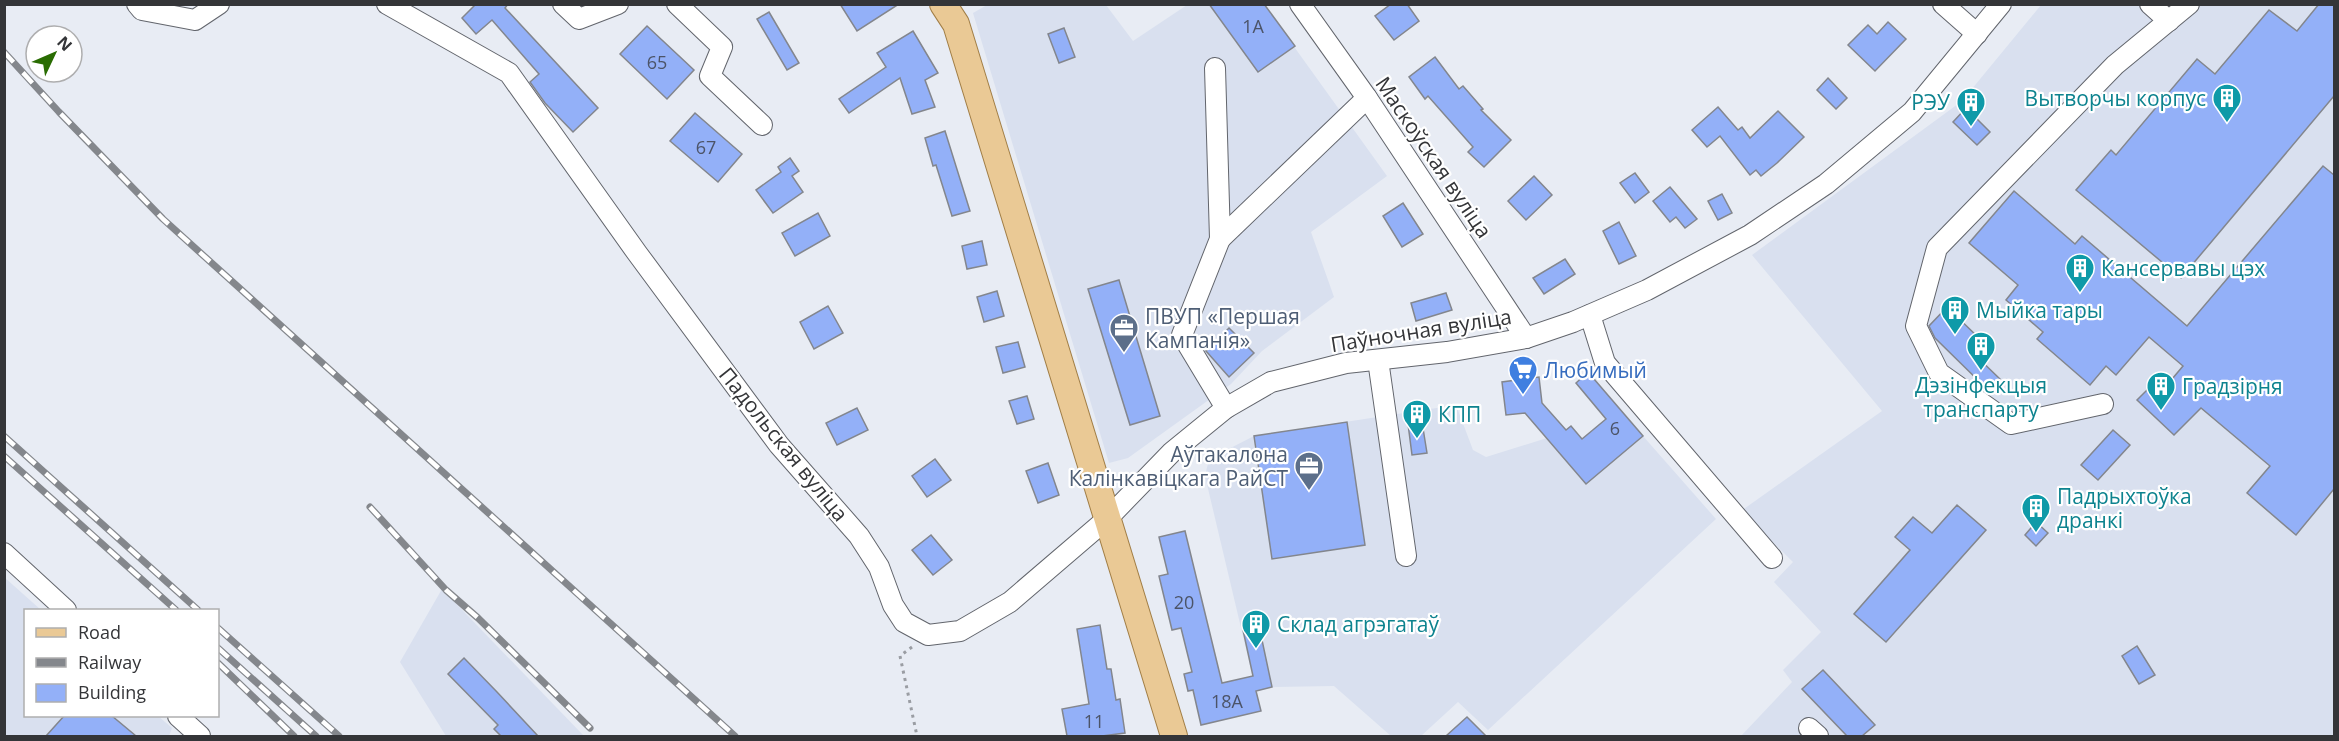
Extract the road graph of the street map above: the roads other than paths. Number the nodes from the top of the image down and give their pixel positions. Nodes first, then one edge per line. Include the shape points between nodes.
1 (136, 4) edge
2 (219, 4) edge
3 (387, 4) edge
4 (563, 4) edge
5 (618, 4) edge
6 (676, 4) edge
7 (943, 4) edge
8 (1300, 4) edge
9 (1943, 4) edge
10 (2001, 4) edge
11 (2150, 4) edge
12 (2189, 4) edge
13 (2169, 21) junction
14 (1977, 34) junction
15 (1215, 68) dead end
16 (1367, 98) junction
17 (762, 125) dead end
18 (1220, 238) junction
19 (1590, 315) junction
20 (1526, 338) junction
21 (1378, 360) junction
22 (2103, 404) dead end
23 (1226, 408) junction
24 (1108, 518) junction
25 (4, 553) edge
26 (1406, 556) dead end
27 (1772, 558) dead end
28 (65, 609) edge
29 (179, 717) edge
30 (200, 736) edge
31 (1174, 736) edge

1 - 2 street via 142,10 195,20
3 - 24 street, Падольская вуліца via 509,73 779,445 859,536 879,567 904,622 928,635 960,631 1010,602
4 - 5 street via 579,19
6 - 17 street via 722,47 710,76
7 - 24 main road via 956,24
8 - 16 street, Маскоўская вуліца
9 - 14 street
10 - 14 street, Паўночная вуліца
11 - 13 street
12 - 13 street
13 - 22 street via 2115,65 1937,248 1916,326 1939,373 2011,424
14 - 19 street, Паўночная вуліца via 1912,112 1826,184 1713,257
15 - 18 street
16 - 18 street
16 - 20 street, Маскоўская вуліца
18 - 23 street via 1182,335
19 - 20 street, Паўночная вуліца
19 - 27 street via 1605,363
20 - 21 street, Паўночная вуліца
21 - 23 street, Паўночная вуліца via 1346,363 1271,382
21 - 26 street
23 - 24 street, Паўночная вуліца via 1172,452
24 - 31 main road
25 - 28 street
29 - 30 street

